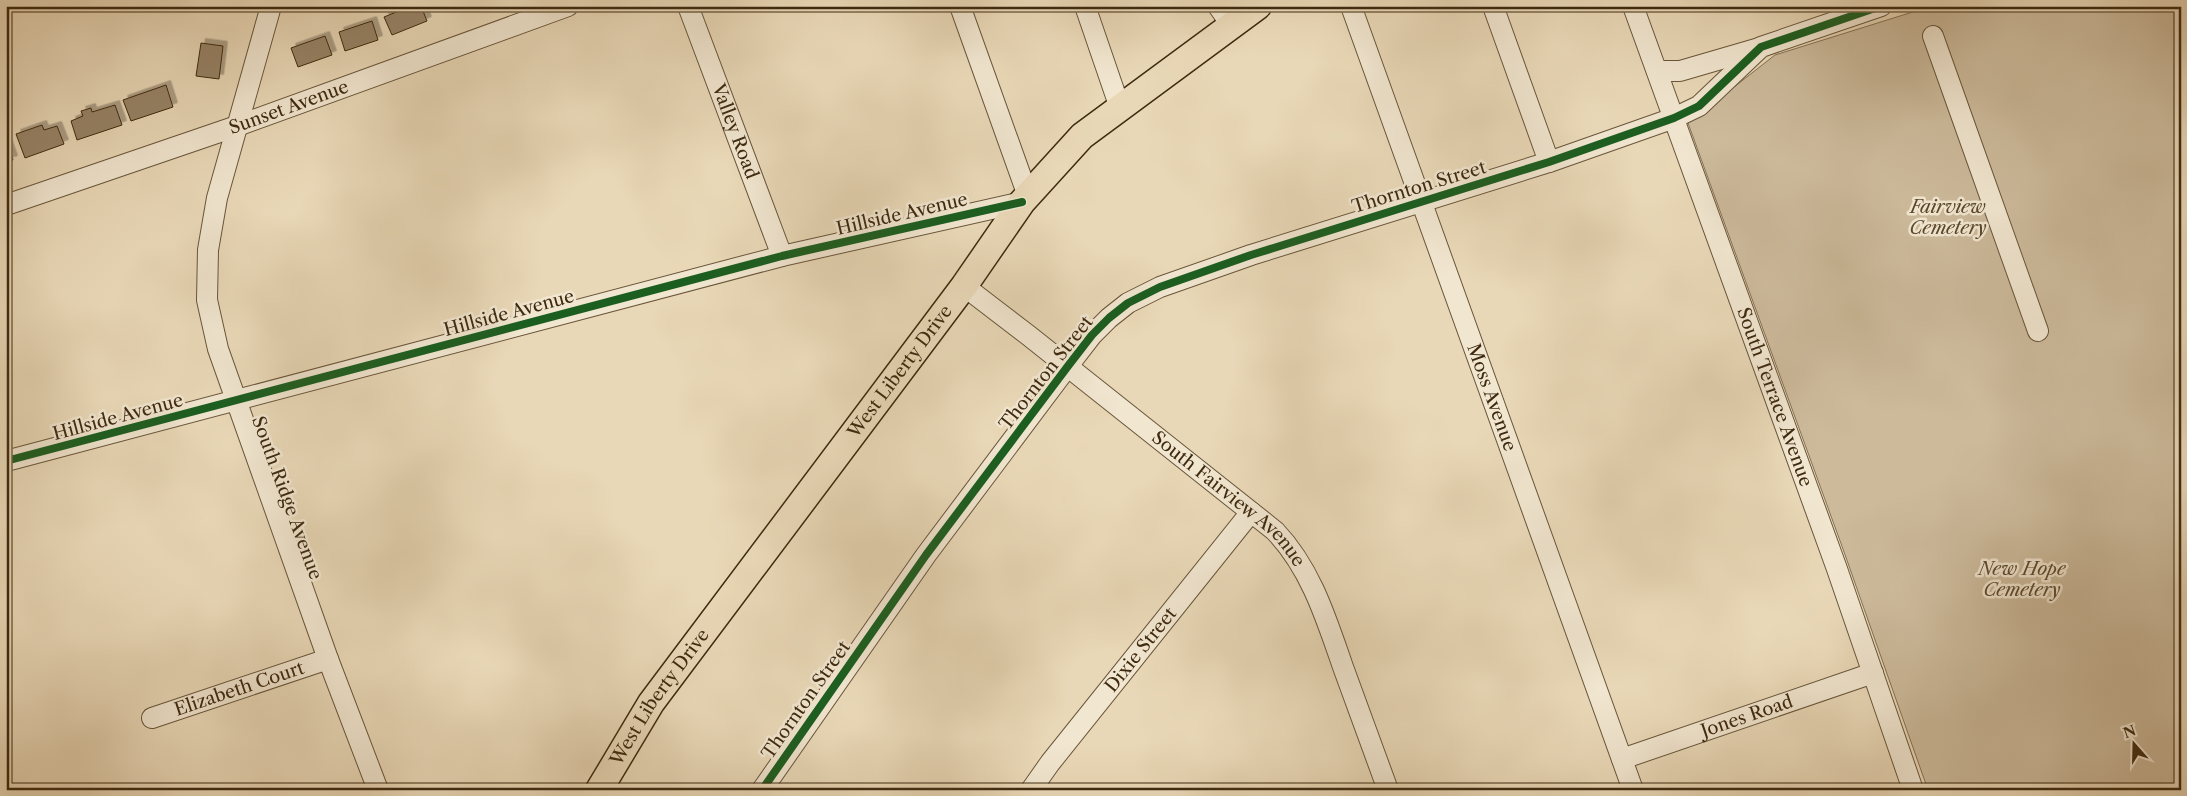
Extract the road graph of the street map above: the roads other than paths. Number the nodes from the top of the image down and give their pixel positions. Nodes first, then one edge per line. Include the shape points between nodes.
1 (271, 6) edge
2 (568, 6) edge
3 (688, 6) edge
4 (960, 6) edge
5 (1085, 6) edge
6 (1258, 6) edge
7 (1351, 6) edge
8 (1493, 6) edge
9 (1634, 6) edge
10 (1881, 6) edge
11 (1225, 16) edge
12 (1933, 36) dead end
13 (1761, 47) junction
14 (1657, 71) junction
15 (1120, 108) junction
16 (1674, 118) junction
17 (237, 126) junction
18 (1549, 162) junction
19 (1025, 199) junction
20 (1422, 203) junction
21 (6, 205) edge
22 (782, 256) junction
23 (964, 286) junction
24 (2038, 331) dead end
25 (1068, 366) junction
26 (236, 401) junction
27 (6, 461) edge
28 (1251, 512) junction
29 (328, 659) junction
30 (1873, 673) junction
31 (152, 718) dead end
32 (1622, 759) junction
33 (378, 790) edge
34 (599, 790) edge
35 (762, 790) edge
36 (1032, 790) edge
37 (1388, 790) edge
38 (1633, 790) edge
39 (1913, 790) edge

1 - 17 street, South Ridge Avenue
2 - 17 street, Sunset Avenue
3 - 22 street, Valley Road
4 - 19 street
5 - 15 street
6 - 11 main road, West Liberty Drive
7 - 20 street, Moss Avenue
8 - 18 street
9 - 14 street, South Terrace Avenue
10 - 13 street
11 - 15 main road, West Liberty Drive
12 - 24 street
13 - 14 street via 1680,71
13 - 16 street, Thornton Street via 1699,106
14 - 16 street, South Terrace Avenue
15 - 19 main road, West Liberty Drive via 1082,136
16 - 18 street, Thornton Street
16 - 30 street, South Terrace Avenue
17 - 21 street, Sunset Avenue
17 - 26 street, South Ridge Avenue via 217,198 206,275 211,325
18 - 20 street, Thornton Street
19 - 22 street, Hillside Avenue
19 - 23 main road, West Liberty Drive
20 - 25 street, Thornton Street via 1251,255 1160,287 1128,303 1109,318
20 - 32 street, Moss Avenue
22 - 26 street, Hillside Avenue
23 - 25 street, South Fairview Avenue
23 - 34 main road, West Liberty Drive via 651,703
25 - 28 street, South Fairview Avenue
25 - 35 street, Thornton Street via 926,555
26 - 27 street, Hillside Avenue
26 - 29 street, South Ridge Avenue
28 - 36 street, Dixie Street via 1050,762
28 - 37 street, South Fairview Avenue via 1275,531 1304,568 1323,611
29 - 31 street, Elizabeth Court
29 - 33 street, South Ridge Avenue
30 - 32 street, Jones Road
30 - 39 street, South Terrace Avenue
32 - 38 street, Moss Avenue

